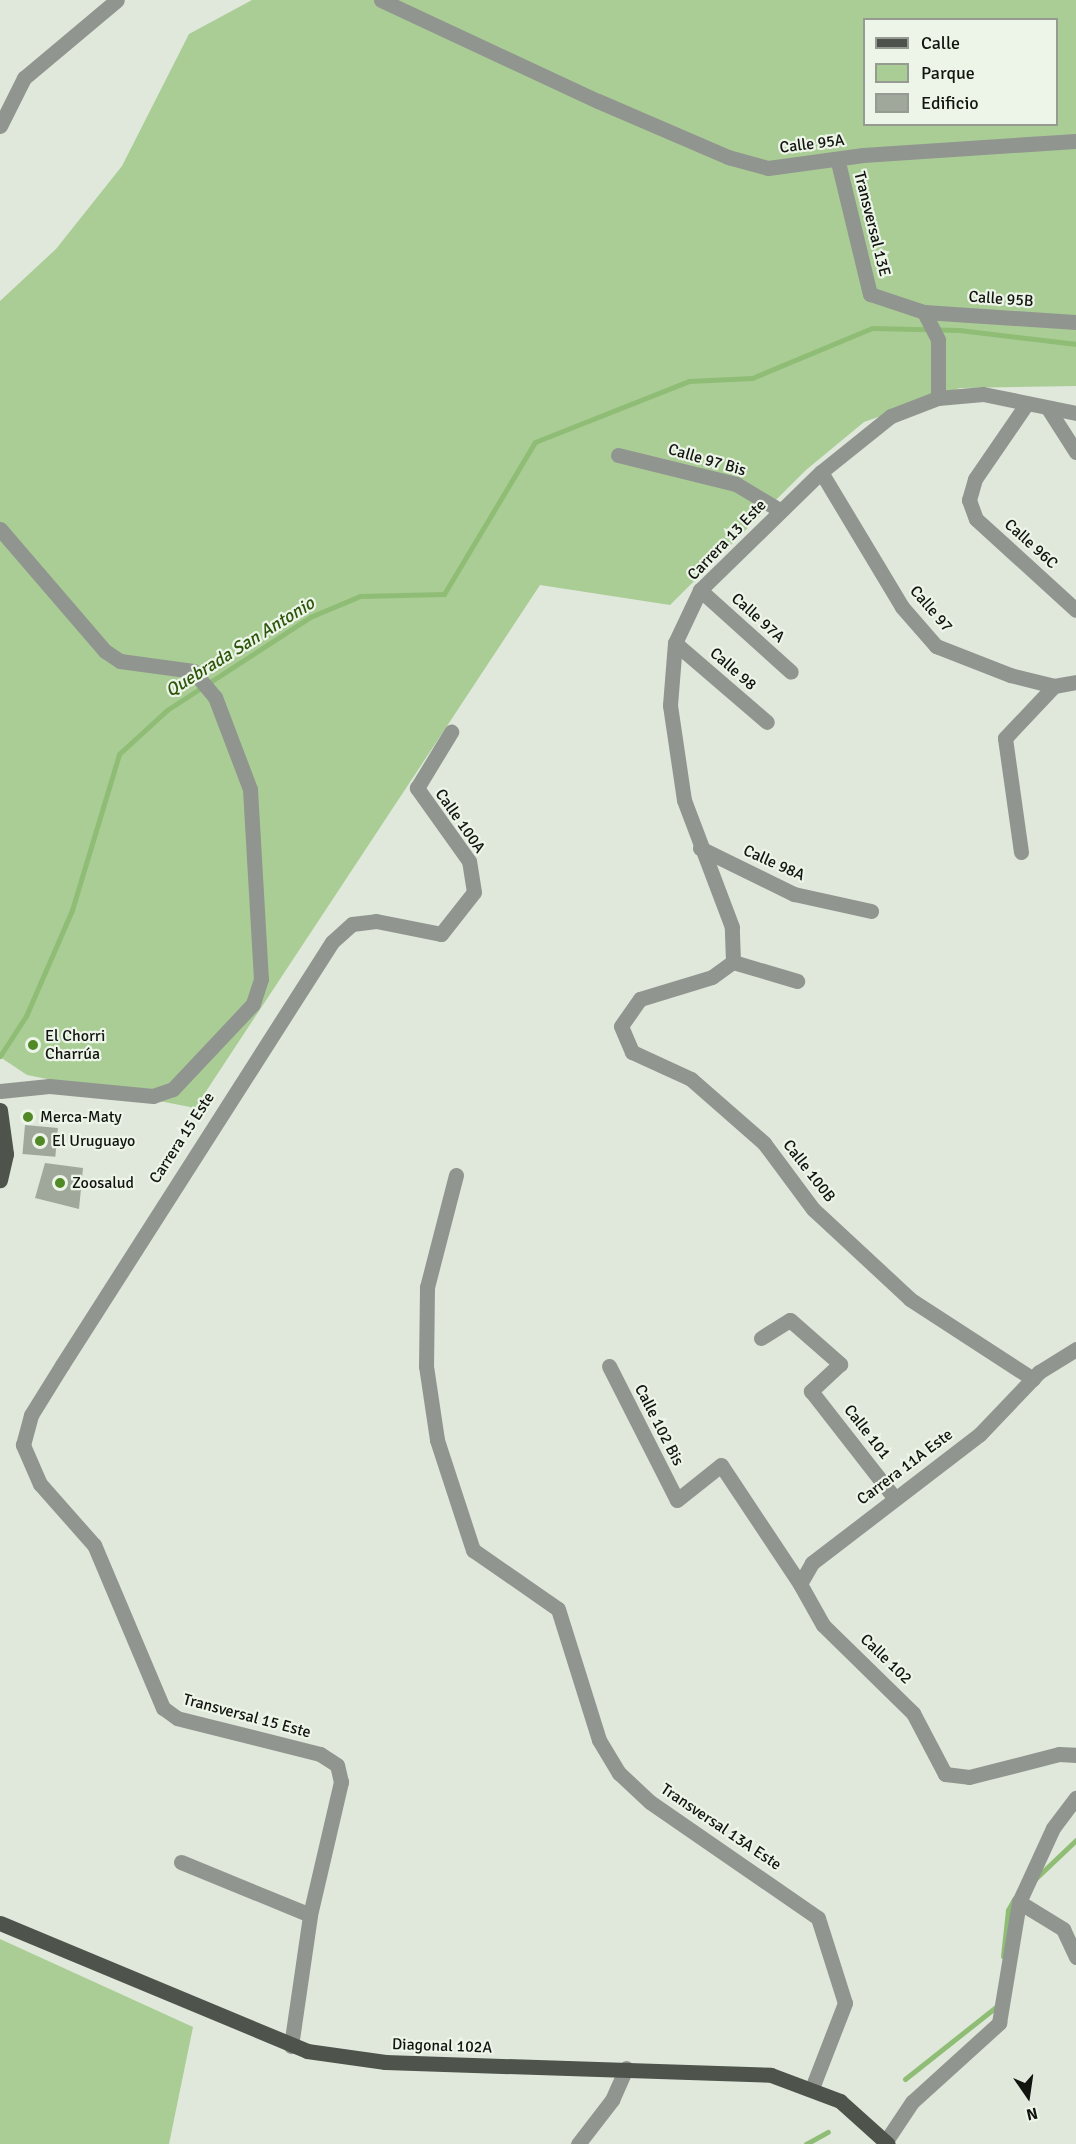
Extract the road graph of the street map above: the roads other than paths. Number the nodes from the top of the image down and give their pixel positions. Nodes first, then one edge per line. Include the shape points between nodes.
1 (117, 0) edge
2 (381, 0) edge
3 (0, 126) edge
4 (1076, 141) edge
5 (838, 162) junction
6 (924, 312) junction
7 (1076, 322) edge
8 (938, 398) junction
9 (1025, 406) junction
10 (1049, 411) junction
11 (1076, 413) edge
12 (1076, 452) edge
13 (618, 455) dead end
14 (821, 472) junction
15 (781, 511) junction
16 (0, 529) edge
17 (700, 590) junction
18 (1076, 610) edge
19 (675, 643) junction
20 (791, 672) dead end
21 (1076, 682) edge
22 (1054, 686) junction
23 (767, 722) dead end
24 (450, 732) dead end
25 (700, 848) junction
26 (1020, 852) dead end
27 (871, 911) dead end
28 (352, 924) joint
29 (733, 962) junction
30 (797, 981) dead end
31 (0, 1091) edge
32 (0, 1110) edge
33 (456, 1175) dead end
34 (0, 1180) edge
35 (761, 1338) dead end
36 (1076, 1349) edge
37 (609, 1366) dead end
38 (1033, 1379) junction
39 (23, 1444) joint
40 (721, 1465) joint
41 (893, 1496) junction
42 (800, 1584) junction
43 (1076, 1755) edge
44 (1076, 1798) edge
45 (181, 1862) dead end
46 (1019, 1902) junction
47 (310, 1914) junction
48 (0, 1923) edge
49 (1076, 1957) edge
50 (291, 2046) junction
51 (626, 2068) junction
52 (812, 2088) junction
53 (887, 2142) edge
54 (578, 2144) edge

1 - 3 street via 24,78
2 - 5 street, Calle 95A via 728,157 768,168
4 - 5 street, Calle 95A via 862,155
5 - 6 street, Transversal 13E via 870,294
6 - 7 street, Calle 95B
6 - 8 street via 938,340
8 - 9 street, Carrera 13 Este via 983,394
8 - 14 street, Carrera 13 Este via 891,416
9 - 10 street, Carrera 13 Este
9 - 18 street, Calle 96C via 975,479 969,500 976,519
10 - 11 street, Carrera 13 Este
10 - 12 street
13 - 15 street, Calle 97 Bis via 736,484
14 - 15 street, Carrera 13 Este
14 - 22 street, Calle 97 via 902,607 936,645
15 - 17 street, Carrera 13 Este
16 - 31 street via 105,651 120,661 193,671 215,697 250,789 261,979 253,1004 173,1089 153,1096 49,1086
17 - 19 street, Carrera 13 Este
17 - 20 street, Calle 97A
19 - 23 street, Calle 98
19 - 25 street, Carrera 13 Este via 670,705 684,800
21 - 22 street, Calle 97
22 - 26 street via 1005,738
24 - 28 street, Calle 100A via 417,788 474,876 474,892 441,934 376,921
25 - 27 street, Calle 98A via 794,894
25 - 29 street, Carrera 13 Este via 732,927
28 - 39 street, Carrera 15 Este via 332,942 173,1184 31,1415
29 - 30 street
29 - 38 street, Calle 100B via 712,977 640,999 621,1026 632,1052 691,1079 764,1143 813,1209 910,1299
32 - 34 main road via 6,1144
33 - 52 street, Transversal 13A Este via 427,1287 426,1366 437,1440 473,1550 558,1609 599,1740 619,1773 650,1802 818,1917 845,2003
35 - 41 street, Calle 101 via 790,1320 840,1364 812,1391
36 - 38 street, Carrera 11A Este
37 - 40 street, Calle 102 Bis via 677,1500
38 - 41 street, Carrera 11A Este via 988,1427
39 - 47 street, Transversal 15 Este via 40,1484 94,1545 163,1708 177,1718 320,1754 337,1765 341,1782
40 - 42 street, Calle 102
41 - 42 street, Carrera 11A Este via 812,1563
42 - 43 street, Calle 102 via 823,1625 913,1713 945,1774 969,1777 1059,1754
44 - 46 street via 1030,1871
45 - 47 street
46 - 49 street via 1063,1929
46 - 53 street via 999,2023 912,2102
47 - 50 street, Transversal 15 Este
48 - 50 main road, Diagonal 102A
50 - 51 main road, Diagonal 102A via 385,2062
51 - 52 main road, Diagonal 102A via 751,2073
51 - 54 street via 612,2100
52 - 53 main road, Diagonal 102A via 852,2109

